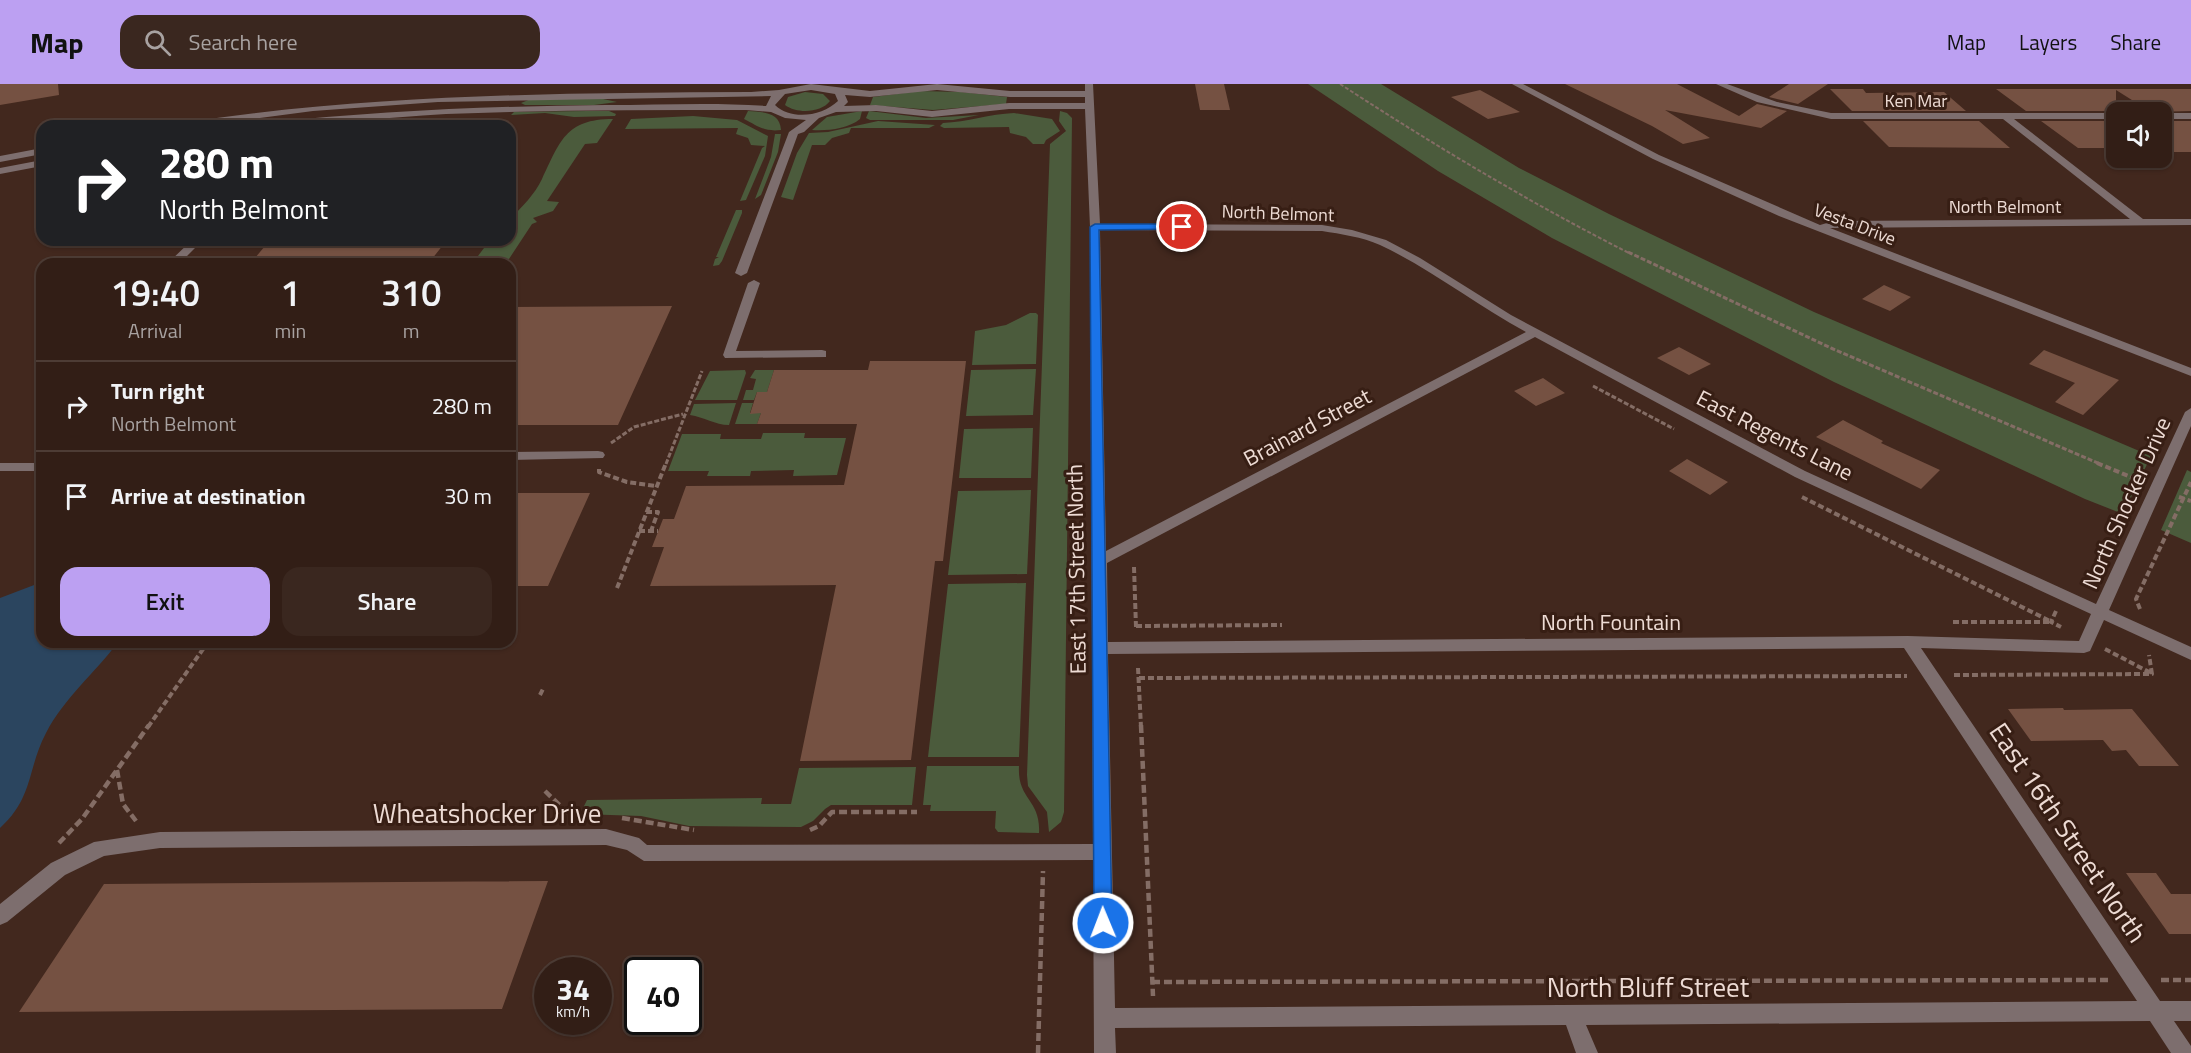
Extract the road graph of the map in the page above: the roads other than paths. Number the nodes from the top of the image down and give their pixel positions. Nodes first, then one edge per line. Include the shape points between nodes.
1 (645, 84) edge
2 (1516, 84) edge
3 (1720, 84) edge
4 (475, 85) edge
5 (503, 85) edge
6 (838, 92) junction
7 (781, 93) junction
8 (1090, 95) edge
9 (637, 96) junction
10 (493, 97) junction
11 (463, 98) junction
12 (486, 109) junction
13 (773, 109) junction
14 (835, 109) junction
15 (456, 110) junction
16 (290, 112) junction
17 (784, 115) junction
18 (817, 115) junction
19 (2106, 116) edge
20 (2172, 116) edge
21 (2191, 116) edge
22 (2006, 117) junction
23 (228, 120) edge
24 (286, 120) edge
25 (325, 120) edge
26 (794, 132) junction
27 (36, 152) edge
28 (0, 159) edge
29 (36, 164) edge
30 (0, 171) edge
31 (2140, 222) junction
32 (2191, 222) edge
33 (1095, 227) junction
34 (1819, 228) junction
35 (1352, 233) joint
36 (192, 246) edge
37 (179, 258) edge
38 (741, 273) dead end
39 (754, 283) dead end
40 (1535, 332) junction
41 (822, 354) dead end
42 (2191, 372) edge
43 (2191, 412) edge
44 (598, 455) road end
45 (516, 456) edge
46 (0, 467) edge
47 (36, 467) edge
48 (1099, 561) junction
49 (2101, 612) junction
50 (1908, 642) junction
51 (1100, 648) junction
52 (2191, 654) edge
53 (1101, 852) junction
54 (0, 916) edge
55 (2156, 1011) junction
56 (2191, 1011) edge
57 (1572, 1015) junction
58 (1105, 1017) junction
59 (1105, 1053) edge
60 (1587, 1053) edge
61 (2183, 1053) edge

1 - 9 street
2 - 34 street, Vesta Drive via 1656,157
3 - 22 street, Ken Mar via 1785,108 1831,116
4 - 11 street
5 - 10 street
6 - 7 street via 812,87
6 - 8 street via 870,94 937,87 1010,94
6 - 14 street via 843,98
7 - 9 street
7 - 13 street via 771,101
8 - 14 street via 932,114 876,108
8 - 33 street, East 17th Street North
9 - 10 street
10 - 11 street
10 - 12 street
11 - 15 street
11 - 16 street
12 - 13 street
12 - 15 street
13 - 17 street
14 - 18 street
15 - 25 street
16 - 23 street
16 - 24 street
17 - 18 street
17 - 26 street
18 - 26 street
19 - 22 street, Ken Mar
20 - 21 street
22 - 31 street
26 - 38 street
27 - 28 street
29 - 30 street
31 - 32 street, North Belmont
31 - 34 street, North Belmont via 1834,224
33 - 35 street, North Belmont via 1322,228
33 - 48 street, East 17th Street North
34 - 42 street, Vesta Drive
35 - 40 street, East Regents Lane via 1382,242 1416,260
36 - 37 street
39 - 41 street via 729,355
40 - 48 street, Brainard Street
40 - 49 street, East Regents Lane via 1800,474
43 - 49 street, North Shocker Drive
44 - 45 street
46 - 47 street
48 - 51 street, East 17th Street North
49 - 50 street, North Fountain via 2084,647
49 - 52 street, East Regents Lane
50 - 51 street, North Fountain
50 - 55 street, East 16th Street North
51 - 53 street, East 17th Street North
53 - 54 street, Wheatshocker Drive via 644,853 632,844 606,837 160,840 101,848 58,869
53 - 58 street, East 17th Street North
55 - 56 street, North Bluff Street
55 - 57 street, North Bluff Street
55 - 61 street, East 16th Street North
57 - 58 street, North Bluff Street
57 - 60 street
58 - 59 street, East 17th Street North

